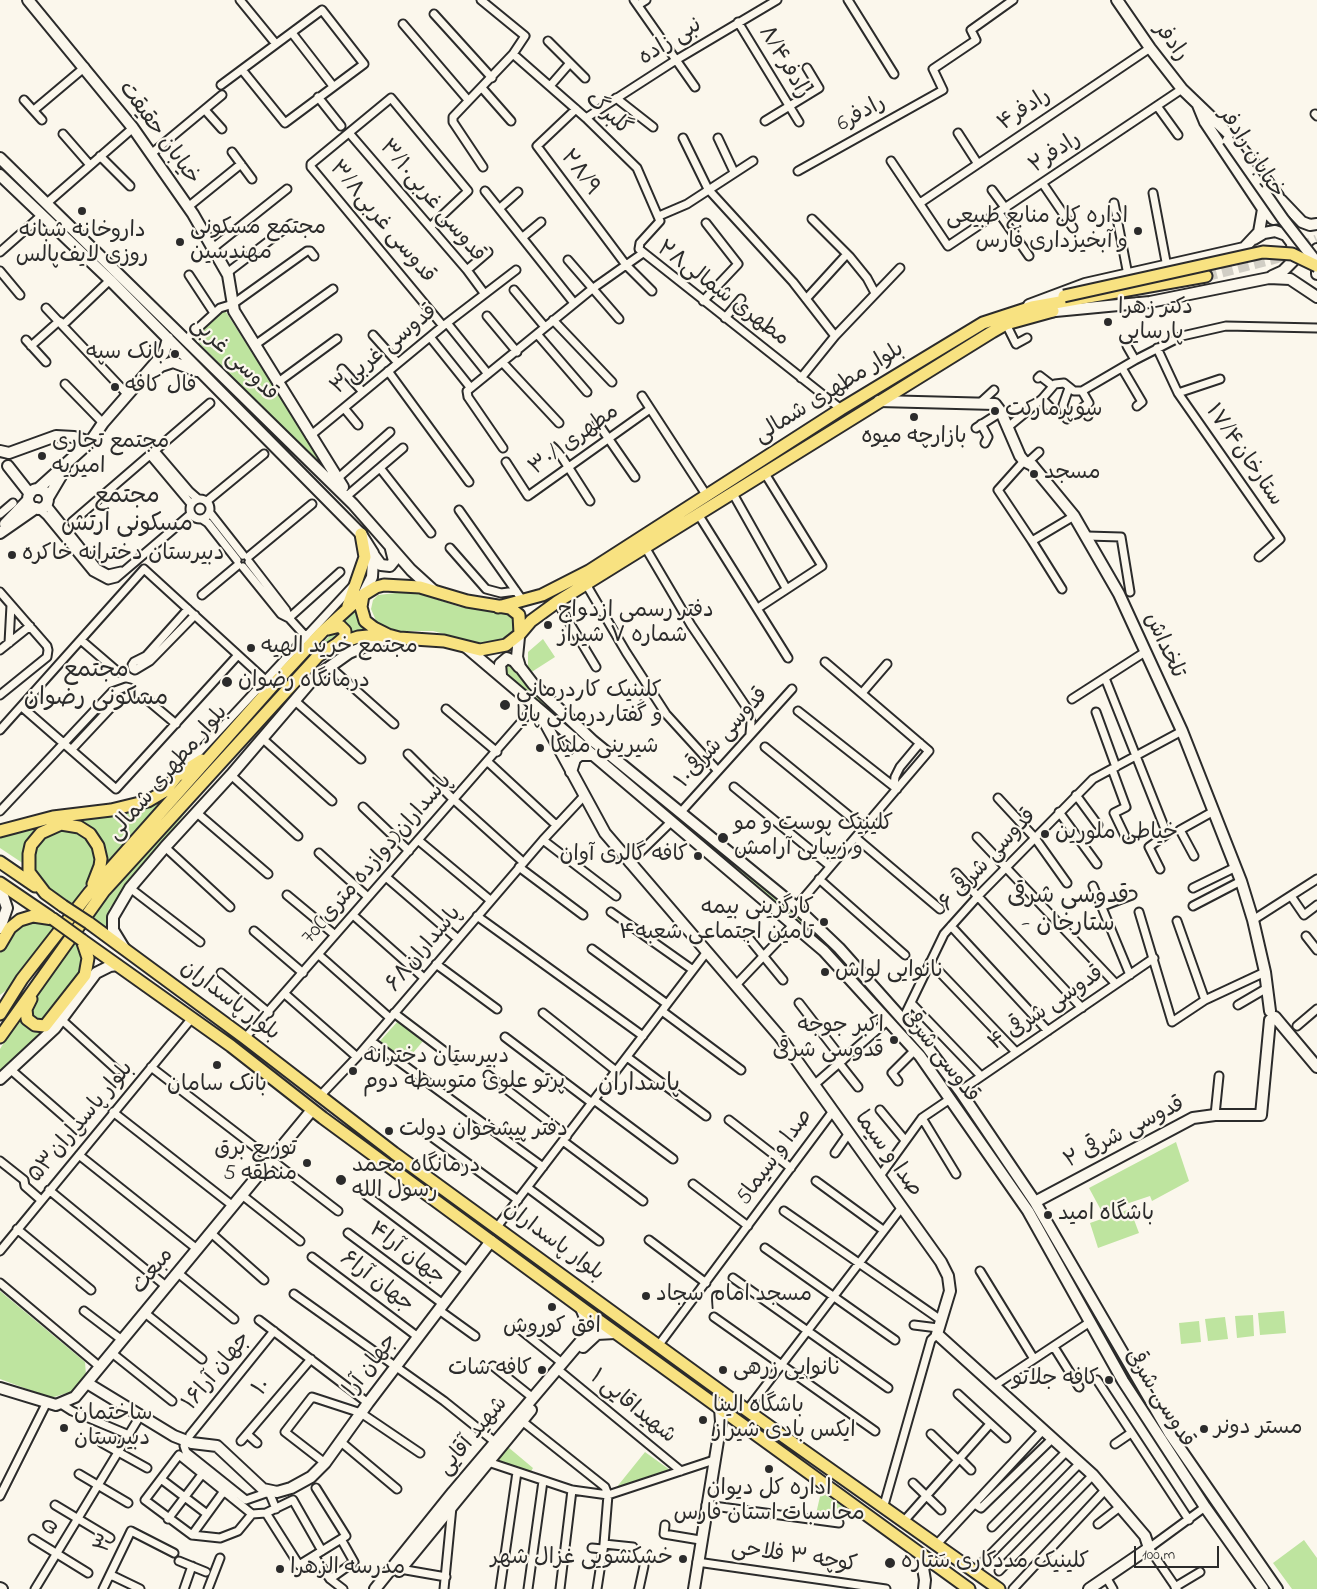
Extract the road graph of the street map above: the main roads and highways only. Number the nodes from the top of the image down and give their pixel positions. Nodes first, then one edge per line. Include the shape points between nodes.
1 (28, 0) edge
2 (1117, 0) edge
3 (1198, 105) junction
4 (1, 162) edge
5 (0, 175) edge
6 (1278, 196) junction
7 (1263, 209) junction
8 (1317, 224) edge
9 (1292, 243) junction
10 (1249, 244) junction
11 (1317, 249) edge
12 (1317, 264) edge
13 (102, 265) junction
14 (1317, 274) edge
15 (1268, 278) junction
16 (1317, 297) edge
17 (1016, 311) junction
18 (1044, 312) junction
19 (168, 338) junction
20 (203, 373) junction
21 (136, 386) junction
22 (903, 386) junction
23 (879, 401) junction
24 (912, 402) junction
25 (90, 442) junction
26 (0, 451) edge
27 (69, 462) junction
28 (8, 466) dead end
29 (32, 494) junction
30 (350, 499) junction
31 (42, 504) junction
32 (0, 532) edge
33 (361, 534) junction
34 (390, 545) junction
35 (373, 553) junction
36 (435, 592) junction
37 (363, 595) junction
38 (542, 595) junction
39 (554, 604) junction
40 (498, 607) junction
41 (347, 610) junction
42 (322, 632) junction
43 (519, 635) junction
44 (395, 638) junction
45 (337, 644) junction
46 (467, 648) junction
47 (520, 668) junction
48 (501, 675) junction
49 (536, 705) junction
50 (212, 754) junction
51 (592, 755) junction
52 (571, 772) junction
53 (676, 817) junction
54 (0, 832) edge
55 (0, 862) edge
56 (0, 885) edge
57 (44, 893) junction
58 (89, 893) junction
59 (53, 919) junction
60 (0, 928) edge
61 (82, 940) junction
62 (833, 942) junction
63 (0, 945) edge
64 (125, 949) junction
65 (824, 950) junction
66 (117, 965) junction
67 (44, 974) junction
68 (22, 978) junction
69 (0, 999) edge
70 (0, 1014) edge
71 (1271, 1016) junction
72 (0, 1037) edge
73 (1317, 1067) edge
74 (0, 1079) edge
75 (312, 1110) junction
76 (1035, 1202) junction
77 (491, 1241) junction
78 (1086, 1286) junction
79 (1074, 1292) junction
80 (581, 1307) junction
81 (615, 1332) junction
82 (590, 1334) junction
83 (563, 1368) junction
84 (87, 1383) junction
85 (0, 1388) edge
86 (720, 1408) junction
87 (735, 1420) junction
88 (721, 1422) junction
89 (837, 1474) junction
90 (828, 1487) junction
91 (921, 1556) junction
92 (939, 1568) junction
93 (924, 1585) edge
94 (375, 1589) edge
95 (384, 1589) edge
96 (694, 1589) edge
97 (969, 1589) edge
98 (999, 1589) edge
99 (1089, 1589) edge
100 (1263, 1589) edge
101 (1277, 1589) edge

1 - 30 main road, خیابان حقیقت via 133,128 188,207 227,273 234,310
2 - 3 main road, رادفر via 1150,48
3 - 6 main road, خیابان رادفر via 1232,138
3 - 7 main road, خیابان رادفر via 1205,122
3 - 12 main road, bridge via 1228,140
4 - 13 main road, قدوسی غربی via 47,203
5 - 13 main road, قدوسی غربی
6 - 7 main road, خیابان رادفر via 1280,218 1273,219
6 - 8 main road via 1295,218 1305,224
6 - 9 main road
7 - 10 main road via 1258,232
9 - 10 main road via 1286,235 1270,231
9 - 15 main road via 1293,261 1283,272
10 - 17 main road via 1228,254 1068,289
11 - 14 main road
12 - 17 main road, bridge via 1292,254 1263,252 1064,296
13 - 19 main road, قدوسی غربی via 110,280
13 - 30 main road, قدوسی غربی via 186,340
15 - 16 main road via 1290,279
15 - 18 main road via 1150,302
17 - 18 main road, بلوار مطهرى شمالى via 1207,279
17 - 38 main road, بلوار مطهرى شمالى via 983,323 841,409 589,571
18 - 22 main road, بلوار مطهرى شمالى via 1006,324
19 - 20 main road, قدوسی غربی
19 - 21 main road via 164,353
20 - 21 main road via 179,363 166,363
20 - 33 main road, قدوسی غربی
21 - 25 main road
22 - 23 main road, بلوار مطهرى شمالى
22 - 24 main road via 903,393
23 - 24 main road
23 - 39 main road, بلوار مطهرى شمالى
24 - 71 main road, تلخداش via 995,404 1008,427 1015,449 1025,462 1032,465 1087,536 1119,594 1182,731 1236,867 1253,920
25 - 26 main road via 56,436 9,453
25 - 27 main road
27 - 29 main road
27 - 31 main road
28 - 29 main road
29 - 31 main road via 31,505
29 - 31 main road via 44,492
29 - 32 main road
30 - 34 main road, قدوسی غربی
31 - 32 main road
33 - 35 main road, قدوسی غربی
33 - 41 main road via 365,558
34 - 35 main road via 394,561 390,566 381,565
34 - 36 main road, قدوسی غربی
35 - 37 main road via 372,576
36 - 37 main road via 395,585 376,587
36 - 40 main road
37 - 41 main road, بلوار مطهری شمالی
37 - 44 main road via 361,607 365,621
38 - 39 main road via 543,603
38 - 40 main road, بلوار مطهرى شمالى
39 - 43 main road, بلوار مطهرى شمالى via 531,621
40 - 43 main road via 516,611 521,622
41 - 42 main road, بلوار مطهری شمالی
42 - 45 main road via 333,627 343,628 345,637
42 - 50 main road, بلوار مطهری شمالی via 309,640 269,684
43 - 46 main road, بلوار مطهرى شمالى via 497,648
43 - 47 main road
44 - 45 main road, بلوار مطهری شمالی via 367,635
44 - 46 main road, بلوار مطهری شمالی via 444,641
44 - 64 main road via 364,646 314,678 165,847 130,888 112,917 113,930
45 - 67 main road, بلوار مطهری شمالی via 302,671 104,891
46 - 48 main road, قدوسی شرقی
47 - 48 main road via 507,658 500,664
47 - 53 main road, قدوسی شرقی via 533,684
48 - 49 main road, قدوسی شرقی
49 - 51 main road, قدوسی شرقی
49 - 52 main road, صدا و سیما
50 - 54 main road via 177,776 157,796 137,805 53,817
50 - 58 main road, بلوار مطهری شمالی
51 - 52 main road via 580,755
51 - 53 main road, قدوسی شرقی
52 - 99 main road, صدا و سیما via 604,833 780,1037 941,1262 948,1276 950,1291 939,1328 995,1385 1093,1475 1145,1536 1149,1548
53 - 62 main road, قدوسی شرقی via 796,907
53 - 65 main road, قدوسی شرقی
55 - 57 main road
56 - 59 main road, بلوار پاسداران
56 - 60 main road via 7,908
57 - 58 main road via 29,872 31,845 41,833 60,824 85,830 98,846 100,866
57 - 64 main road, بلوار پاسداران, bridge
58 - 68 main road
59 - 61 main road, بلوار پاسداران, bridge
59 - 63 main road via 33,916 20,920 10,928
61 - 66 main road, بلوار پاسداران
61 - 67 main road via 88,958 85,975 48,1024 40,1027 32,1024 26,1015
62 - 65 main road
62 - 76 main road, قدوسی شرقی via 903,1020 960,1091
64 - 89 main road, بلوار پاسداران via 319,1097
65 - 79 main road, قدوسی شرقی via 915,1050 1028,1211
66 - 74 main road via 96,973 62,1020
66 - 75 main road, بلوار پاسداران via 243,1054
67 - 72 main road
68 - 69 main road
68 - 70 main road
71 - 73 main road
71 - 76 main road, قدوسی شرقی ۲ via 1261,1115 1193,1118
75 - 77 main road, بلوار پاسداران
75 - 84 main road, مبعث
76 - 78 main road, قدوسی شرقی
77 - 80 main road, بلوار پاسداران
77 - 84 main road, جهان آرا via 394,1367 326,1463 302,1483 277,1492 263,1489 217,1446 187,1437 140,1416
78 - 79 main road
78 - 101 main road, قدوسی شرقی via 1170,1434
79 - 100 main road, قدوسی شرقی via 1123,1381
80 - 81 main road, بلوار پاسداران
80 - 82 main road
81 - 82 main road
81 - 86 main road, بلوار پاسداران
82 - 83 main road, شهید آقایی
83 - 94 main road, شهید آقایی via 495,1442
83 - 95 main road, شهید آقایی
84 - 85 main road, مبعث via 75,1398 56,1405
86 - 87 main road, بلوار پاسداران
86 - 88 main road
87 - 88 main road
87 - 90 main road, بلوار پاسداران
88 - 96 main road
89 - 90 main road
89 - 98 main road, بلوار پاسداران
90 - 91 main road, بلوار پاسداران
91 - 92 main road, بلوار پاسداران
91 - 93 main road
92 - 93 main road
92 - 97 main road, بلوار پاسداران

